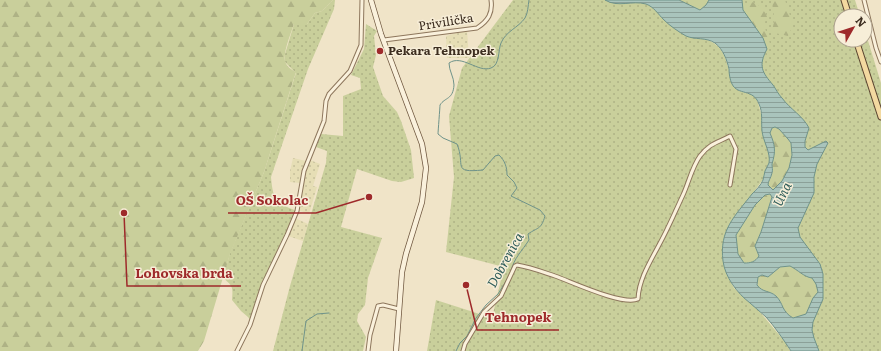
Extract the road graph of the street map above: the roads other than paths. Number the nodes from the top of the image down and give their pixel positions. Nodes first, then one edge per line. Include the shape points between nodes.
1 (362, 0) edge
2 (371, 0) edge
3 (491, 0) edge
4 (864, 0) edge
5 (384, 40) junction
6 (859, 48) edge
7 (881, 62) edge
8 (881, 117) edge
9 (730, 185) dead end
10 (399, 309) junction
11 (237, 351) edge
12 (368, 351) edge
13 (396, 351) edge
14 (463, 351) edge

1 - 11 street via 361,45 350,71 326,100 324,121 304,171 297,211 262,285 250,324
2 - 5 street
3 - 5 street, Privilička via 491,14 477,28
4 - 7 street
5 - 10 street via 422,144 426,168 422,202 402,272
6 - 8 main road
9 - 14 street via 736,149 730,136 710,145 696,164 683,196 647,266 638,290 638,298 631,300 610,296 517,265 497,302 481,316
10 - 12 street via 378,306
10 - 13 street

